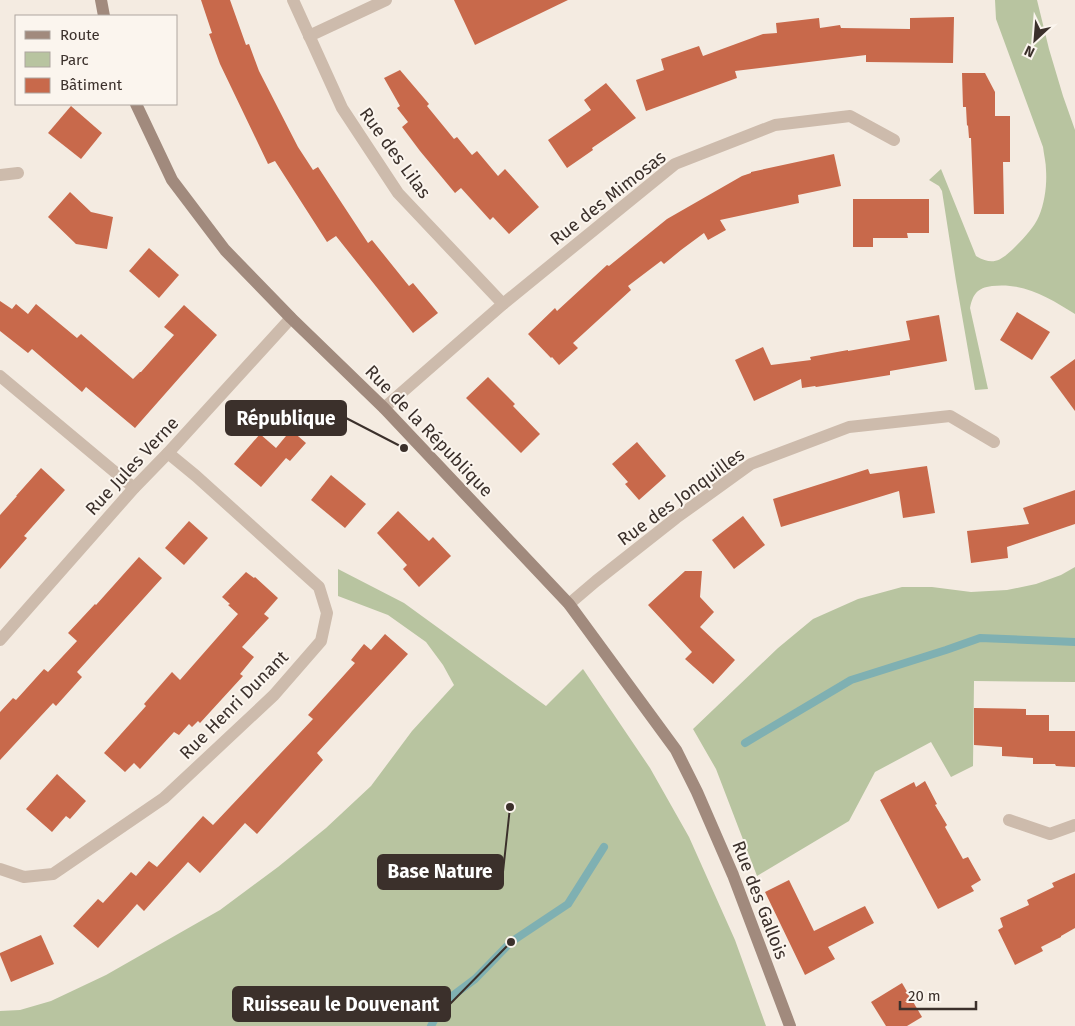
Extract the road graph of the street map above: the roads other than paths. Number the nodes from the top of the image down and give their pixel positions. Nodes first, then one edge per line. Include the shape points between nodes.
1 (101, 0) edge
2 (293, 0) edge
3 (386, 0) edge
4 (104, 15) edge
5 (309, 36) junction
6 (136, 105) edge
7 (894, 140) dead end
8 (18, 173) dead end
9 (0, 175) edge
10 (503, 304) junction
11 (291, 318) junction
12 (0, 376) edge
13 (384, 408) junction
14 (994, 442) dead end
15 (168, 453) junction
16 (134, 488) junction
17 (569, 604) junction
18 (0, 640) edge
19 (695, 787) joint
20 (1009, 820) dead end
21 (1075, 825) edge
22 (0, 869) edge
23 (790, 1026) edge

1 - 4 main road
2 - 5 street, Rue des Lilas
3 - 5 street
5 - 10 street, Rue des Lilas via 342,108 398,193
6 - 11 main road, Rue de la République via 172,180 225,250
7 - 10 street, Rue des Mimosas via 850,116 775,125 675,164
8 - 9 street
10 - 13 street, Rue des Mimosas
11 - 13 main road, Rue de la République
11 - 15 street, Rue Jules Verne
12 - 16 street
13 - 17 main road, Rue de la République
14 - 17 street, Rue des Jonquilles via 950,416 849,427 751,464 676,518
15 - 16 street, Rue Jules Verne
15 - 22 street, Rue Henri Dunant via 319,587 327,613 321,641 274,695 164,798 53,874 24,877
16 - 18 street, Rue Jules Verne
17 - 19 main road, Rue de la République via 676,750
19 - 23 main road, Rue des Gallois via 733,875
20 - 21 street via 1050,834

